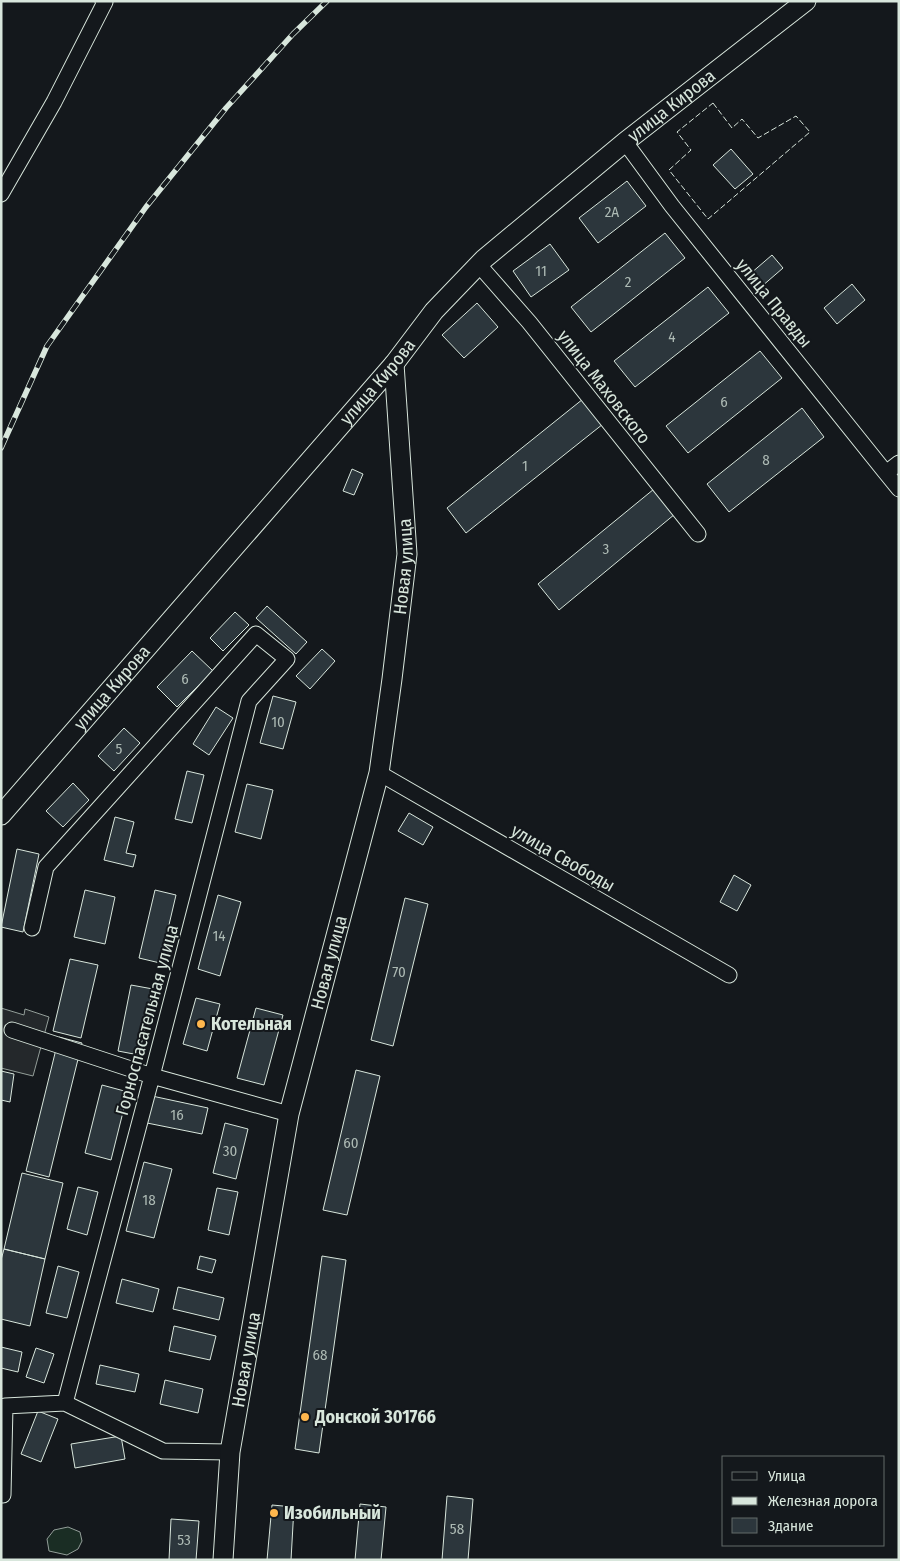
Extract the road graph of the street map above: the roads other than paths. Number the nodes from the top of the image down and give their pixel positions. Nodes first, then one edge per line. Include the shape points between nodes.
1 (806, 1) edge
2 (105, 2) edge
3 (625, 142) junction
4 (1, 194) edge
5 (479, 264) junction
6 (394, 364) junction
7 (899, 463) edge
8 (886, 473) junction
9 (899, 489) edge
10 (698, 534) dead end
11 (379, 773) junction
12 (1, 816) edge
13 (32, 928) dead end
14 (729, 976) dead end
15 (12, 1030) dead end
16 (152, 1076) junction
17 (290, 1114) junction
18 (65, 1403) junction
19 (230, 1452) junction
20 (3, 1495) dead end
21 (223, 1560) edge

1 - 3 main road, улица Кирова
2 - 4 street via 54,102
3 - 5 main road, улица Кирова
3 - 8 street, улица Правды via 672,206
5 - 6 main road, улица Кирова via 434,311
5 - 10 street, улица Маховского
6 - 11 main road, Новая улица via 407,554
6 - 12 main road, улица Кирова
7 - 8 street
8 - 9 street, улица Правды
11 - 14 street, улица Свободы
11 - 17 main road, Новая улица
13 - 16 street, Горноспасательная улица via 46,867 256,634 286,659 249,701
15 - 16 street
16 - 17 street
16 - 18 street, Горноспасательная улица
17 - 19 main road, Новая улица
18 - 19 street via 162,1451
18 - 20 street via 5,1406
19 - 21 main road, Новая улица

